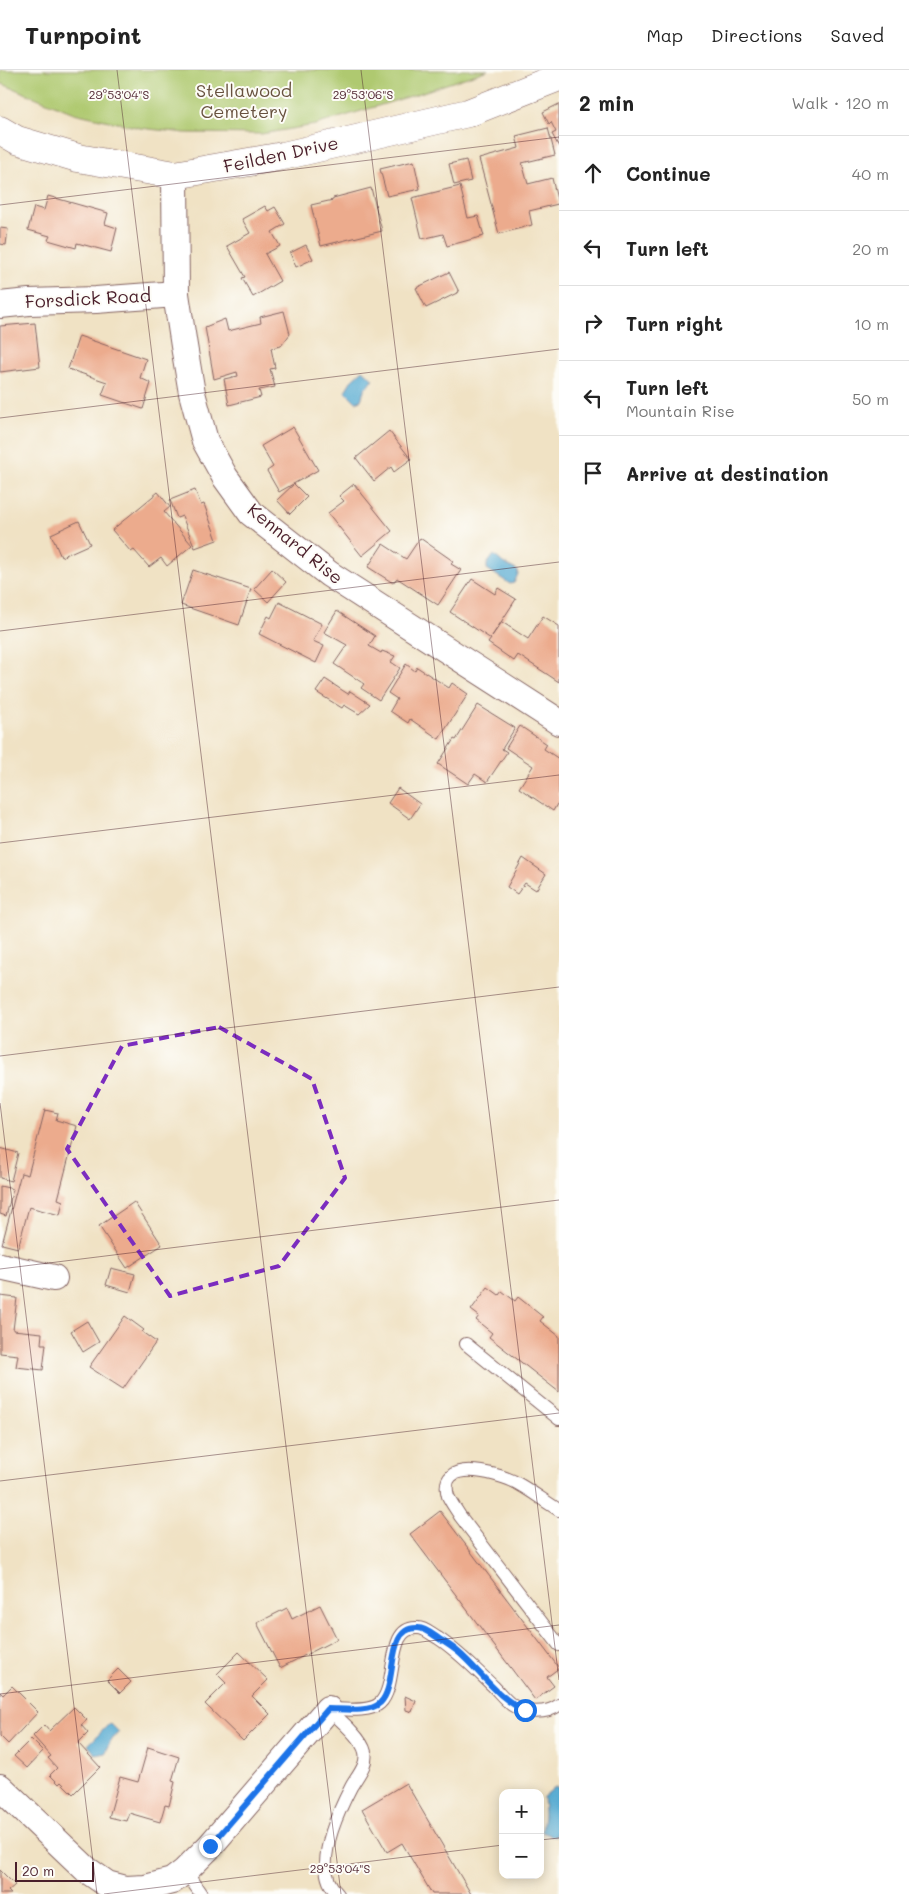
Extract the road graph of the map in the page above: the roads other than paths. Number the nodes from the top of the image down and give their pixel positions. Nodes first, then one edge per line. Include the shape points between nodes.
1 (559, 76) edge
2 (0, 130) edge
3 (175, 175) junction
4 (176, 294) junction
5 (0, 305) edge
6 (559, 722) edge
7 (0, 1266) edge
8 (54, 1278) dead end
9 (466, 1344) dead end
10 (559, 1419) edge
11 (559, 1510) edge
12 (559, 1645) edge
13 (559, 1705) edge
14 (328, 1709) junction
15 (0, 1786) edge
16 (185, 1871) junction
17 (201, 1894) edge
18 (338, 1894) edge

1 - 3 street, Feilden Drive via 468,113 283,156
2 - 3 street, Feilden Drive via 17,140 78,158
3 - 4 street, Kennard Rise
4 - 5 street, Forsdick Road
4 - 6 street, Kennard Rise via 192,393 205,441 225,477 251,513 329,574
7 - 8 street
9 - 10 lane
11 - 12 lane via 514,1481 492,1473 463,1470 450,1478 447,1485 448,1495 460,1516
13 - 14 lane via 537,1712 512,1705 456,1650 420,1628 409,1628 401,1633 396,1643 393,1671 380,1704 366,1709
14 - 16 street
14 - 18 lane via 364,1747 366,1755 338,1816 325,1856 330,1883
15 - 16 street via 87,1870 107,1884 126,1889 145,1888 172,1881
16 - 17 lane

